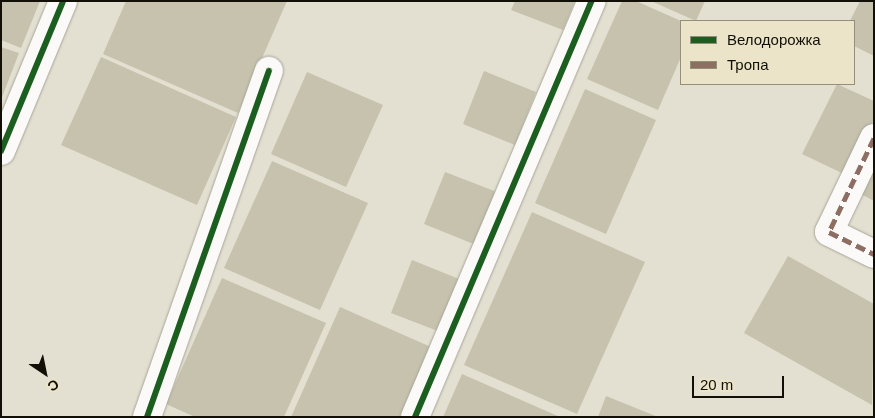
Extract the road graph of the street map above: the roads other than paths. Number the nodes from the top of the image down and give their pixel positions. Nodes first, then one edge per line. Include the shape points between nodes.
1 (63, 1) edge
2 (592, 1) edge
3 (269, 71) dead end
4 (874, 138) edge
5 (1, 151) edge
6 (874, 254) edge
7 (147, 417) edge
8 (415, 417) edge

1 - 5 street
2 - 8 street
3 - 7 street
4 - 6 street via 829,232

